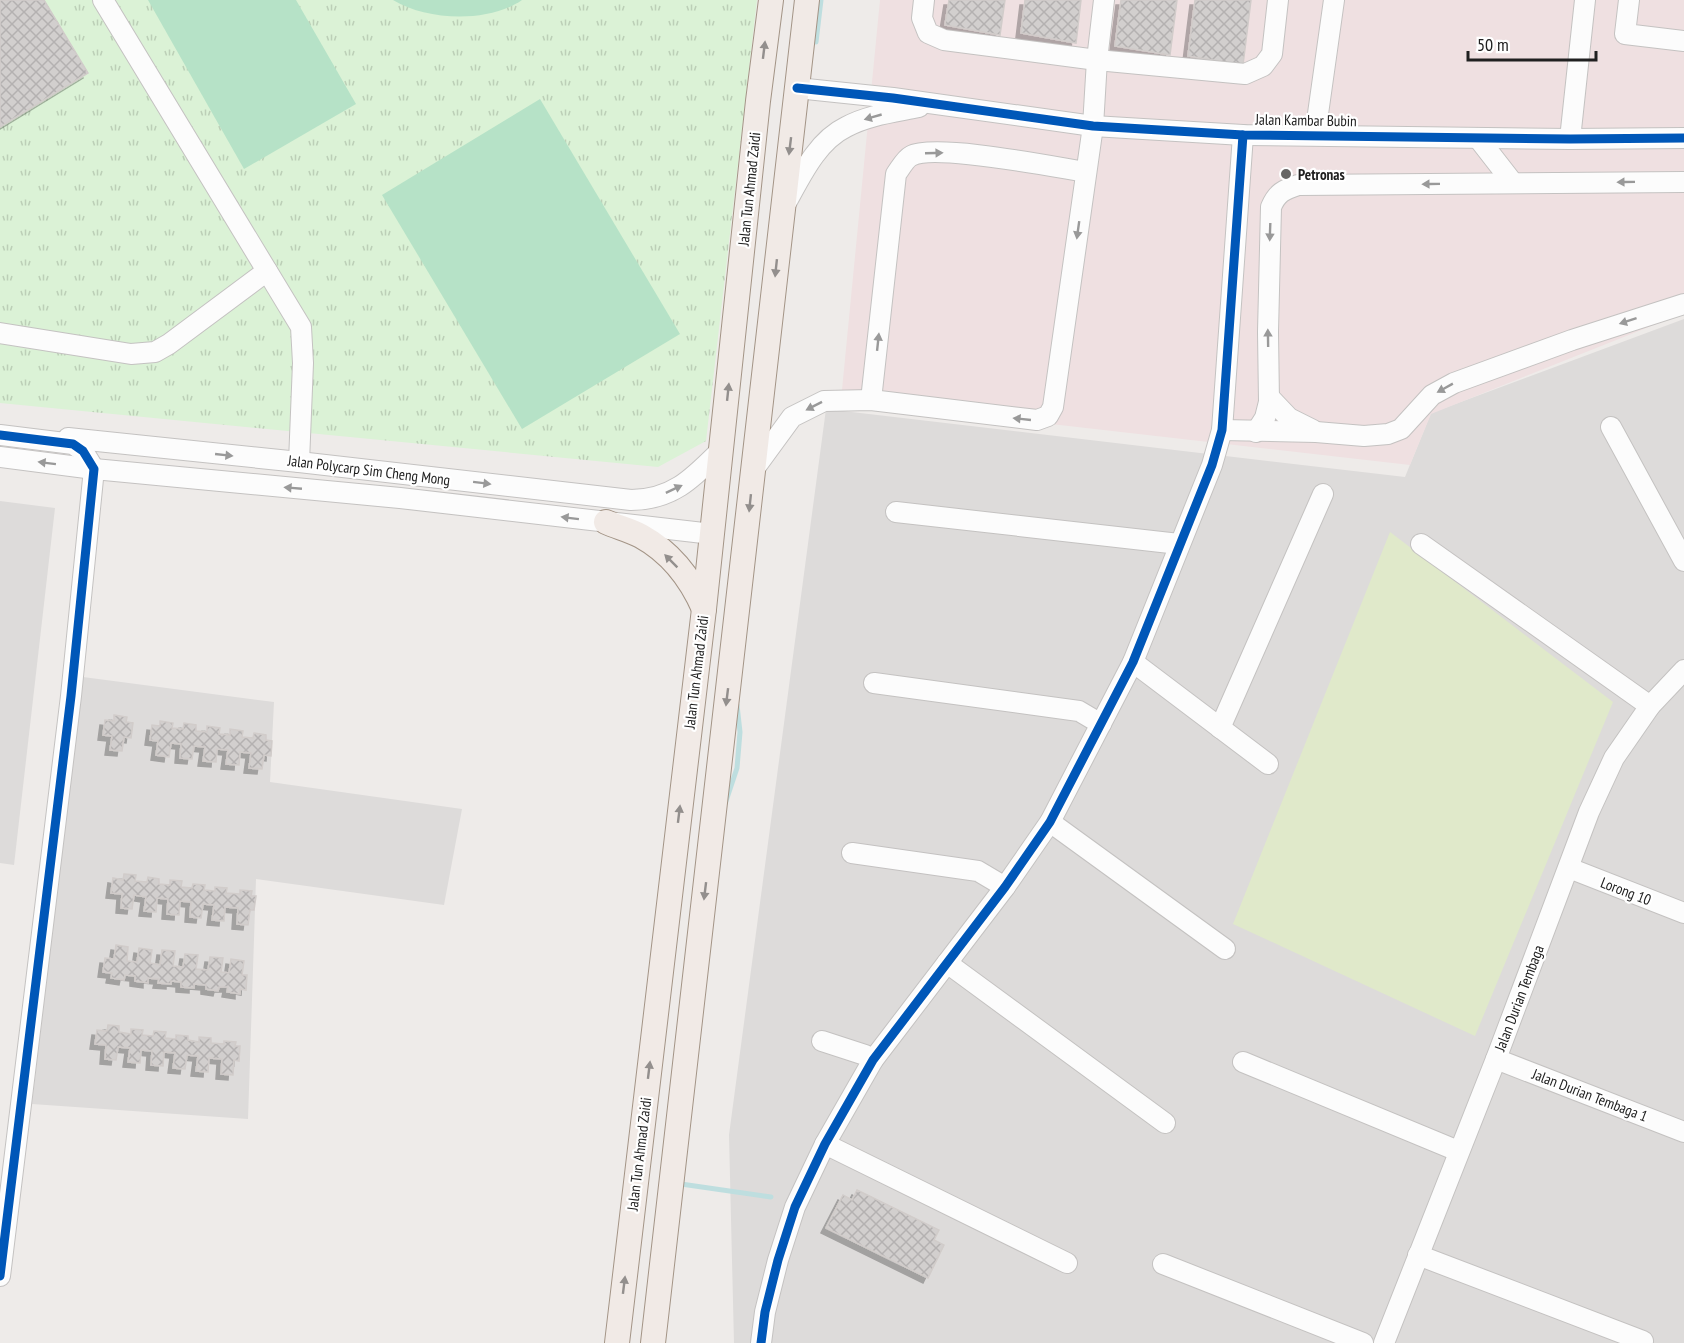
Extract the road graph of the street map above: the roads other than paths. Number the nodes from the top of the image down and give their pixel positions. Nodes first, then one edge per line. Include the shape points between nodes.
1 (103, 0) edge
2 (771, 0) edge
3 (807, 0) edge
4 (924, 0) edge
5 (1104, 0) edge
6 (1278, 0) edge
7 (1334, 0) edge
8 (1585, 0) edge
9 (1629, 0) edge
10 (1684, 41) edge
11 (1098, 60) junction
12 (797, 87) junction
13 (930, 104) junction
14 (1093, 126) junction
15 (1243, 135) junction
16 (1315, 135) junction
17 (1478, 138) junction
18 (1684, 138) edge
19 (1569, 140) junction
20 (1086, 172) junction
21 (1681, 179) edge
22 (1513, 183) junction
23 (782, 210) junction
24 (267, 271) junction
25 (1684, 304) edge
26 (0, 333) edge
27 (1269, 397) junction
28 (871, 400) junction
29 (1611, 427) dead end
30 (1222, 430) junction
31 (1257, 432) junction
32 (1316, 432) junction
33 (0, 433) edge
34 (166, 449) junction
35 (721, 450) junction
36 (0, 457) edge
37 (299, 462) junction
38 (94, 469) junction
39 (754, 469) junction
40 (1323, 494) dead end
41 (400, 498) junction
42 (896, 512) dead end
43 (606, 522) junction
44 (712, 534) junction
45 (1179, 544) junction
46 (1422, 544) dead end
47 (1684, 561) edge
48 (704, 609) junction
49 (1133, 662) junction
50 (1684, 670) edge
51 (874, 683) dead end
52 (1650, 706) junction
53 (1101, 724) junction
54 (1220, 728) junction
55 (1268, 764) dead end
56 (1050, 822) junction
57 (852, 853) dead end
58 (1569, 868) junction
59 (1005, 887) junction
60 (1684, 913) edge
61 (1225, 949) dead end
62 (946, 963) junction
63 (822, 1041) dead end
64 (1496, 1059) junction
65 (873, 1060) junction
66 (1243, 1062) dead end
67 (1165, 1123) dead end
68 (1684, 1132) edge
69 (825, 1144) junction
70 (1458, 1151) junction
71 (1418, 1255) junction
72 (1067, 1263) dead end
73 (1163, 1264) dead end
74 (0, 1276) edge
75 (1643, 1341) dead end
76 (617, 1343) edge
77 (654, 1343) edge
78 (760, 1343) edge
79 (1363, 1343) edge
80 (1384, 1343) edge

1 - 24 street
35 -> 2 main road, Jalan Tun Ahmad Zaidi
3 - 12 main road
4 - 11 street via 922,18 928,33 944,40
5 - 11 street
6 - 11 street via 1272,54 1263,66 1245,74
7 - 16 street
8 - 19 street
9 - 10 street via 1624,34
11 - 14 street
12 - 13 street, Jalan Kambar Bubin
12 -> 23 main road
13 - 14 street, Jalan Kambar Bubin
13 -> 23 street via 877,116 840,130 822,146
14 - 15 street, Jalan Kambar Bubin
14 - 20 street
15 - 16 street, Jalan Kambar Bubin
15 - 30 street
16 - 17 street, Jalan Kambar Bubin
17 - 19 street, Jalan Kambar Bubin
17 - 22 street
18 - 19 street, Jalan Kambar Bubin
20 -> 28 street via 1053,407 1048,416 1038,420
28 -> 20 street via 896,174 910,156 932,151
21 -> 22 street
22 - 27 street via 1298,185 1276,195 1271,207
23 -> 39 main road
24 - 26 street via 155,352 131,354
24 - 37 street via 301,327
25 -> 32 street via 1454,383 1432,395 1401,429 1388,434
27 - 31 street via 1269,409
27 - 32 street via 1289,418
28 -> 39 street via 824,401 792,417
29 - 47 street
30 - 31 street
30 - 45 street
31 - 32 street
33 - 34 street, Jalan Polycarp Sim Cheng Mong
33 - 38 street via 73,444 83,451
34 -> 37 street, Jalan Polycarp Sim Cheng Mong
34 - 38 street via 121,451
37 -> 35 street, Jalan Polycarp Sim Cheng Mong via 643,500 689,482
35 - 44 main road, Jalan Tun Ahmad Zaidi
38 -> 36 street, Jalan Polycarp Sim Cheng Mong
37 - 41 street via 331,479
41 -> 38 street, Jalan Polycarp Sim Cheng Mong
38 - 74 street via 71,696
39 -> 77 main road
40 - 54 street
43 -> 41 street, Jalan Polycarp Sim Cheng Mong
42 - 45 street
43 - 44 street, Jalan Polycarp Sim Cheng Mong
48 -> 43 main road via 685,575 667,556 641,536
44 - 48 main road, Jalan Tun Ahmad Zaidi
45 - 49 street
46 - 52 street
76 -> 48 main road, Jalan Tun Ahmad Zaidi
49 - 53 street
49 - 54 street
50 - 52 street, Jalan Durian Tembaga
51 - 53 street via 1079,711
52 - 58 street, Jalan Durian Tembaga via 1614,758
53 - 56 street
54 - 55 street
56 - 59 street
56 - 61 street
57 - 59 street via 978,871
58 - 60 street, Lorong 10
58 - 64 street, Jalan Durian Tembaga
59 - 62 street
62 - 65 street
62 - 67 street
63 - 65 street
64 - 68 street, Jalan Durian Tembaga 1
64 - 70 street, Jalan Durian Tembaga
65 - 69 street
66 - 70 street
69 - 72 street
69 - 78 street via 795,1207
70 - 71 street, Jalan Durian Tembaga
71 - 75 street
71 - 80 street, Jalan Durian Tembaga
73 - 79 street

